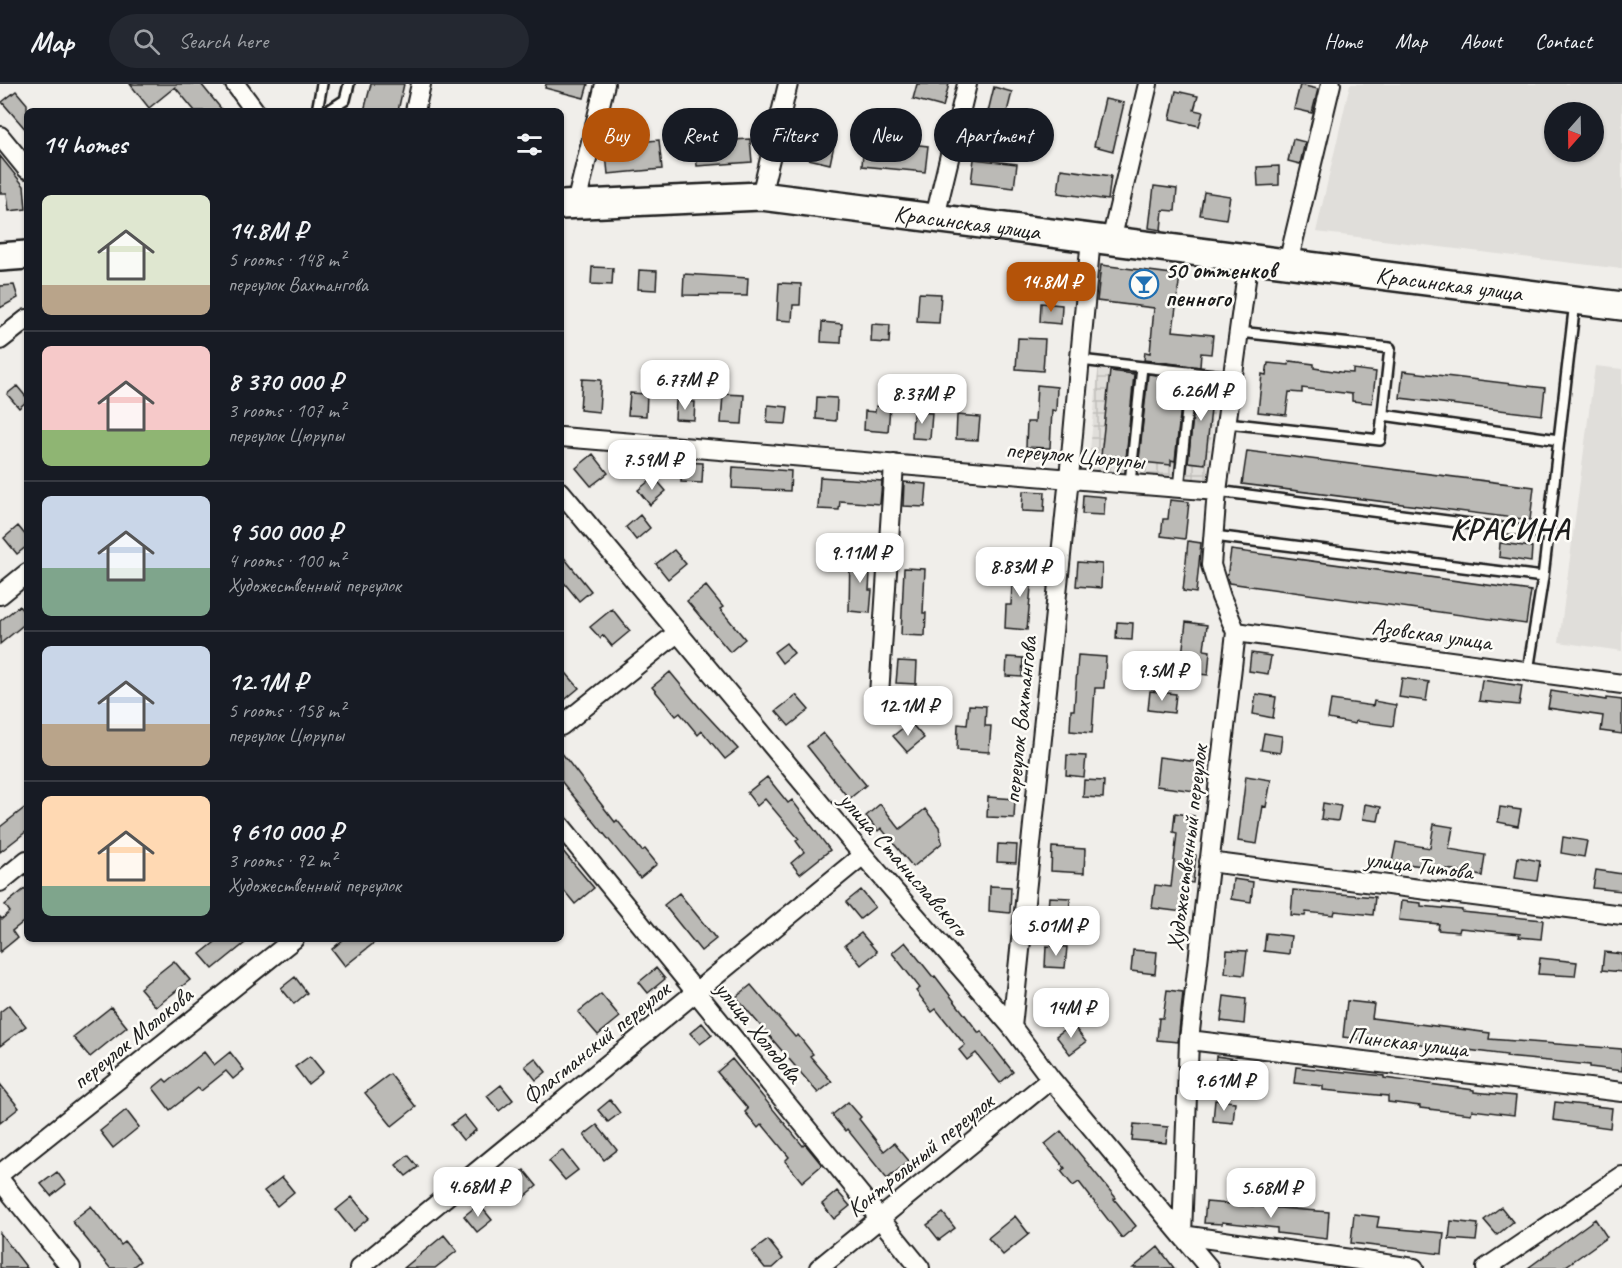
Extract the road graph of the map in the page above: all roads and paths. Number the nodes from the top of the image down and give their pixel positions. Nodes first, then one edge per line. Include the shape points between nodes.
1 (235, 84) edge
2 (322, 84) edge
3 (349, 84) edge
4 (421, 84) edge
5 (605, 84) edge
6 (788, 84) edge
7 (967, 84) edge
8 (1148, 84) edge
9 (1331, 84) edge
10 (253, 108) edge
11 (318, 108) edge
12 (333, 108) edge
13 (415, 108) edge
14 (0, 136) edge
15 (24, 165) edge
16 (762, 196) junction
17 (569, 204) edge
18 (935, 217) junction
19 (1101, 240) junction
20 (24, 255) edge
21 (0, 257) edge
22 (1249, 258) junction
23 (1288, 263) junction
24 (1575, 300) junction
25 (1622, 306) edge
26 (24, 320) edge
27 (1239, 332) junction
28 (0, 340) edge
29 (1080, 360) junction
30 (1142, 367) junction
31 (1191, 372) junction
32 (1233, 377) junction
33 (1383, 415) junction
34 (1227, 423) junction
35 (564, 437) edge
36 (1559, 440) junction
37 (894, 464) junction
38 (1069, 478) junction
39 (1130, 483) junction
40 (1179, 488) junction
41 (1217, 491) junction
42 (564, 496) edge
43 (1548, 534) junction
44 (1214, 536) junction
45 (24, 575) edge
46 (1543, 578) junction
47 (0, 595) edge
48 (1236, 632) junction
49 (677, 633) junction
50 (1528, 671) junction
51 (1622, 684) edge
52 (879, 695) dead end
53 (564, 724) edge
54 (564, 830) edge
55 (863, 855) junction
56 (24, 862) edge
57 (1209, 862) junction
58 (0, 882) edge
59 (1622, 915) edge
60 (290, 942) edge
61 (696, 992) junction
62 (1012, 1027) junction
63 (1189, 1040) junction
64 (1051, 1079) junction
65 (1622, 1092) edge
66 (0, 1174) edge
67 (1622, 1176) edge
68 (0, 1180) edge
69 (880, 1218) junction
70 (1182, 1235) junction
71 (71, 1268) edge
72 (359, 1268) edge
73 (819, 1268) edge
74 (920, 1268) edge
75 (1209, 1268) edge
76 (1414, 1268) edge
77 (1486, 1268) edge

1 - 10 street
2 - 11 lane
3 - 12 lane via 345,100
4 - 13 street
5 - 17 street
6 - 16 street
7 - 18 street
8 - 19 street, переулок Вахтангова
9 - 23 street
14 - 15 street
16 - 17 main road, Красинская улица
16 - 18 main road, Красинская улица
18 - 19 main road, Красинская улица
19 - 22 main road, Красинская улица
19 - 29 street, переулок Вахтангова
20 - 21 main road
22 - 23 main road, Красинская улица
22 - 27 street, Художественный переулок
23 - 24 main road, Красинская улица
24 - 25 main road, Красинская улица
24 - 36 lane
26 - 28 street
27 - 32 street, Художественный переулок
27 - 33 lane via 1390,348
29 - 30 lane
29 - 38 street, переулок Вахтангова
30 - 31 lane
30 - 39 lane
31 - 32 lane
31 - 40 lane
32 - 34 street, Художественный переулок
33 - 34 lane via 1380,440
33 - 36 lane
34 - 41 street, Художественный переулок
35 - 37 street, переулок Цюрупы
36 - 43 lane
37 - 38 street, переулок Цюрупы
37 - 52 street
38 - 39 street, переулок Цюрупы
38 - 62 street, переулок Вахтангова
39 - 40 street, переулок Цюрупы
40 - 41 street, переулок Цюрупы
41 - 43 lane
41 - 44 street, Художественный переулок
42 - 49 street, улица Станиславского
43 - 46 lane
44 - 46 lane
44 - 48 street, Художественный переулок via 1211,565
45 - 47 street
46 - 50 lane
48 - 50 street, Азовская улица
48 - 57 street, Художественный переулок
49 - 53 street
49 - 55 street, улица Станиславского
50 - 51 street, Азовская улица
54 - 61 street, улица Холодова
55 - 61 street, Флагманский переулок
55 - 62 street, улица Станиславского
56 - 58 street
57 - 59 street, улица Титова
57 - 63 street, Художественный переулок
60 - 66 street, переулок Молокова
61 - 69 street, улица Холодова
61 - 72 street, Флагманский переулок
62 - 64 street, улица Станиславского
63 - 65 street, Пинская улица
63 - 70 street, Художественный переулок
64 - 69 street, Контрольный переулок
64 - 70 street, улица Станиславского
67 - 77 street
68 - 71 street
69 - 73 street, Контрольный переулок
69 - 74 street, улица Холодова
70 - 75 street, улица Станиславского
70 - 76 street

